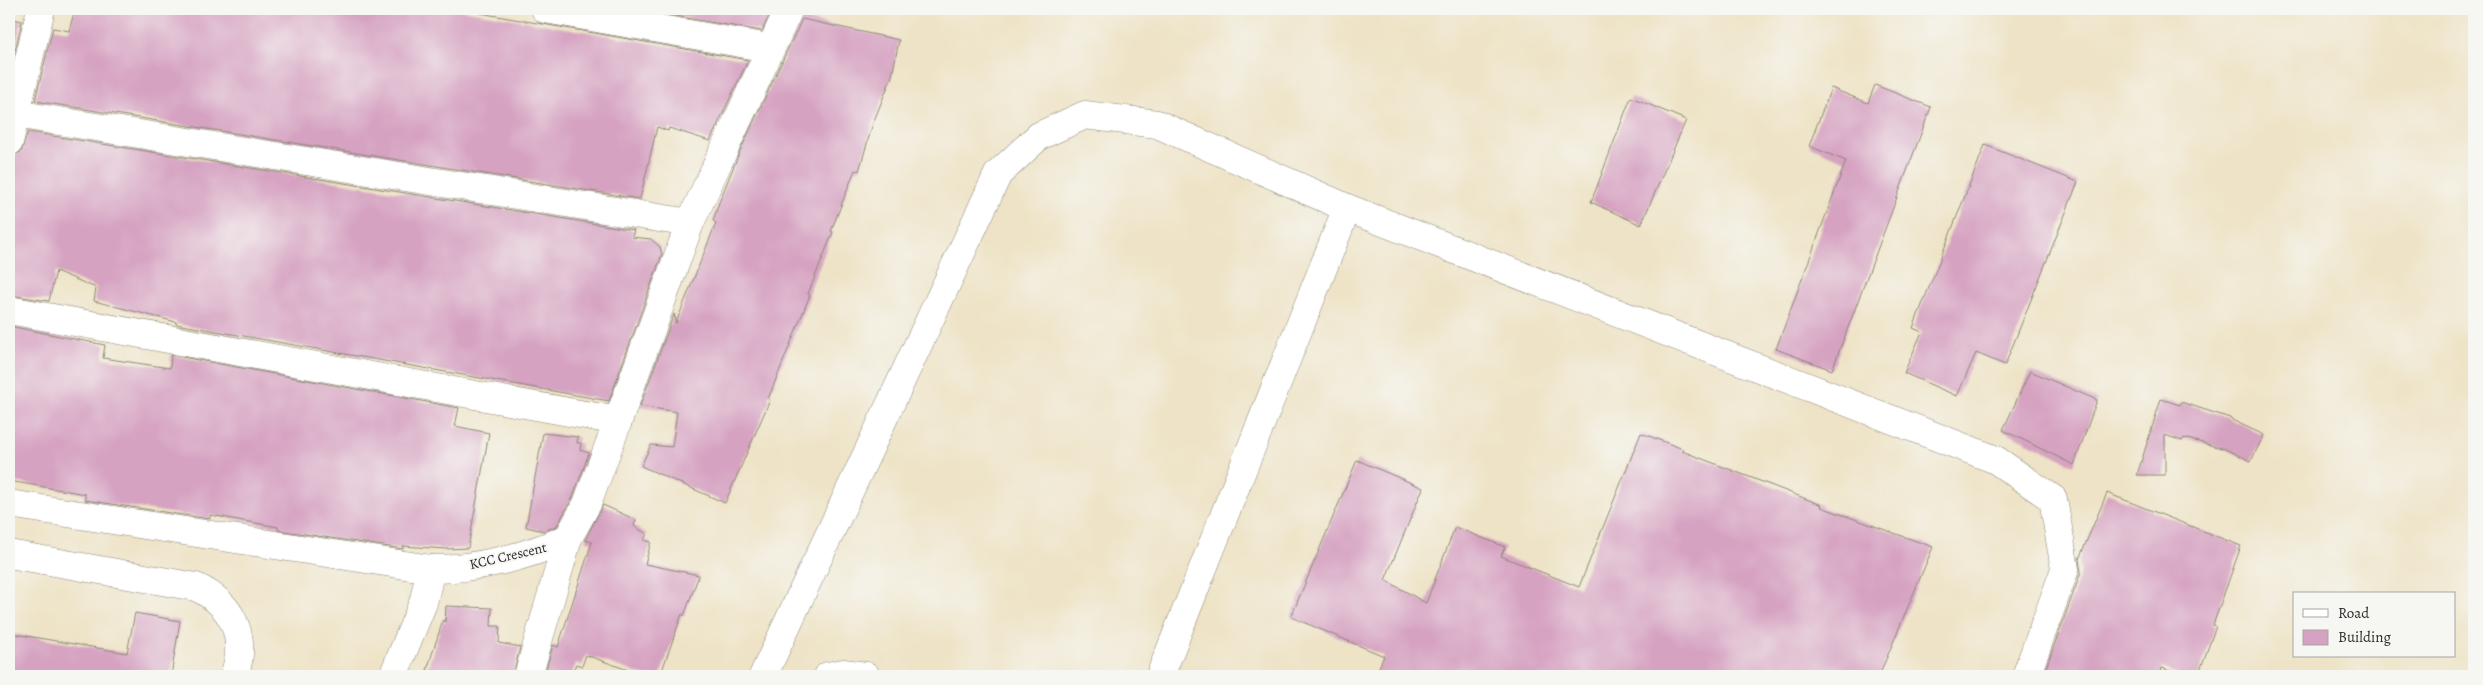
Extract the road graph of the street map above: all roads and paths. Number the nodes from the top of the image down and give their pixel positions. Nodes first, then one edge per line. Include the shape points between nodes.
1 (41, 9) edge
2 (545, 9) edge
3 (789, 9) edge
4 (769, 48) junction
5 (12, 114) edge
6 (9, 142) edge
7 (1347, 208) junction
8 (690, 223) junction
9 (9, 310) edge
10 (618, 421) junction
11 (9, 504) edge
12 (568, 538) junction
13 (9, 554) edge
14 (431, 570) junction
15 (234, 676) edge
16 (393, 676) edge
17 (528, 676) edge
18 (763, 676) edge
19 (828, 676) edge
20 (866, 676) edge
21 (1160, 676) edge
22 (2026, 676) edge

1 - 5 street
2 - 4 street
3 - 4 street
4 - 8 street
5 - 6 street
5 - 8 street
7 - 18 street via 1157,124 1085,115 1039,136 998,174
7 - 21 street
7 - 22 street via 1996,460 2054,499 2064,569
8 - 10 street
9 - 10 street
10 - 12 street via 587,504
11 - 14 street, KCC Crescent
12 - 14 street, KCC Crescent via 522,556
12 - 17 street
13 - 15 street via 196,587 208,593 235,623 240,652
14 - 16 street via 423,603
19 - 20 street via 843,673

